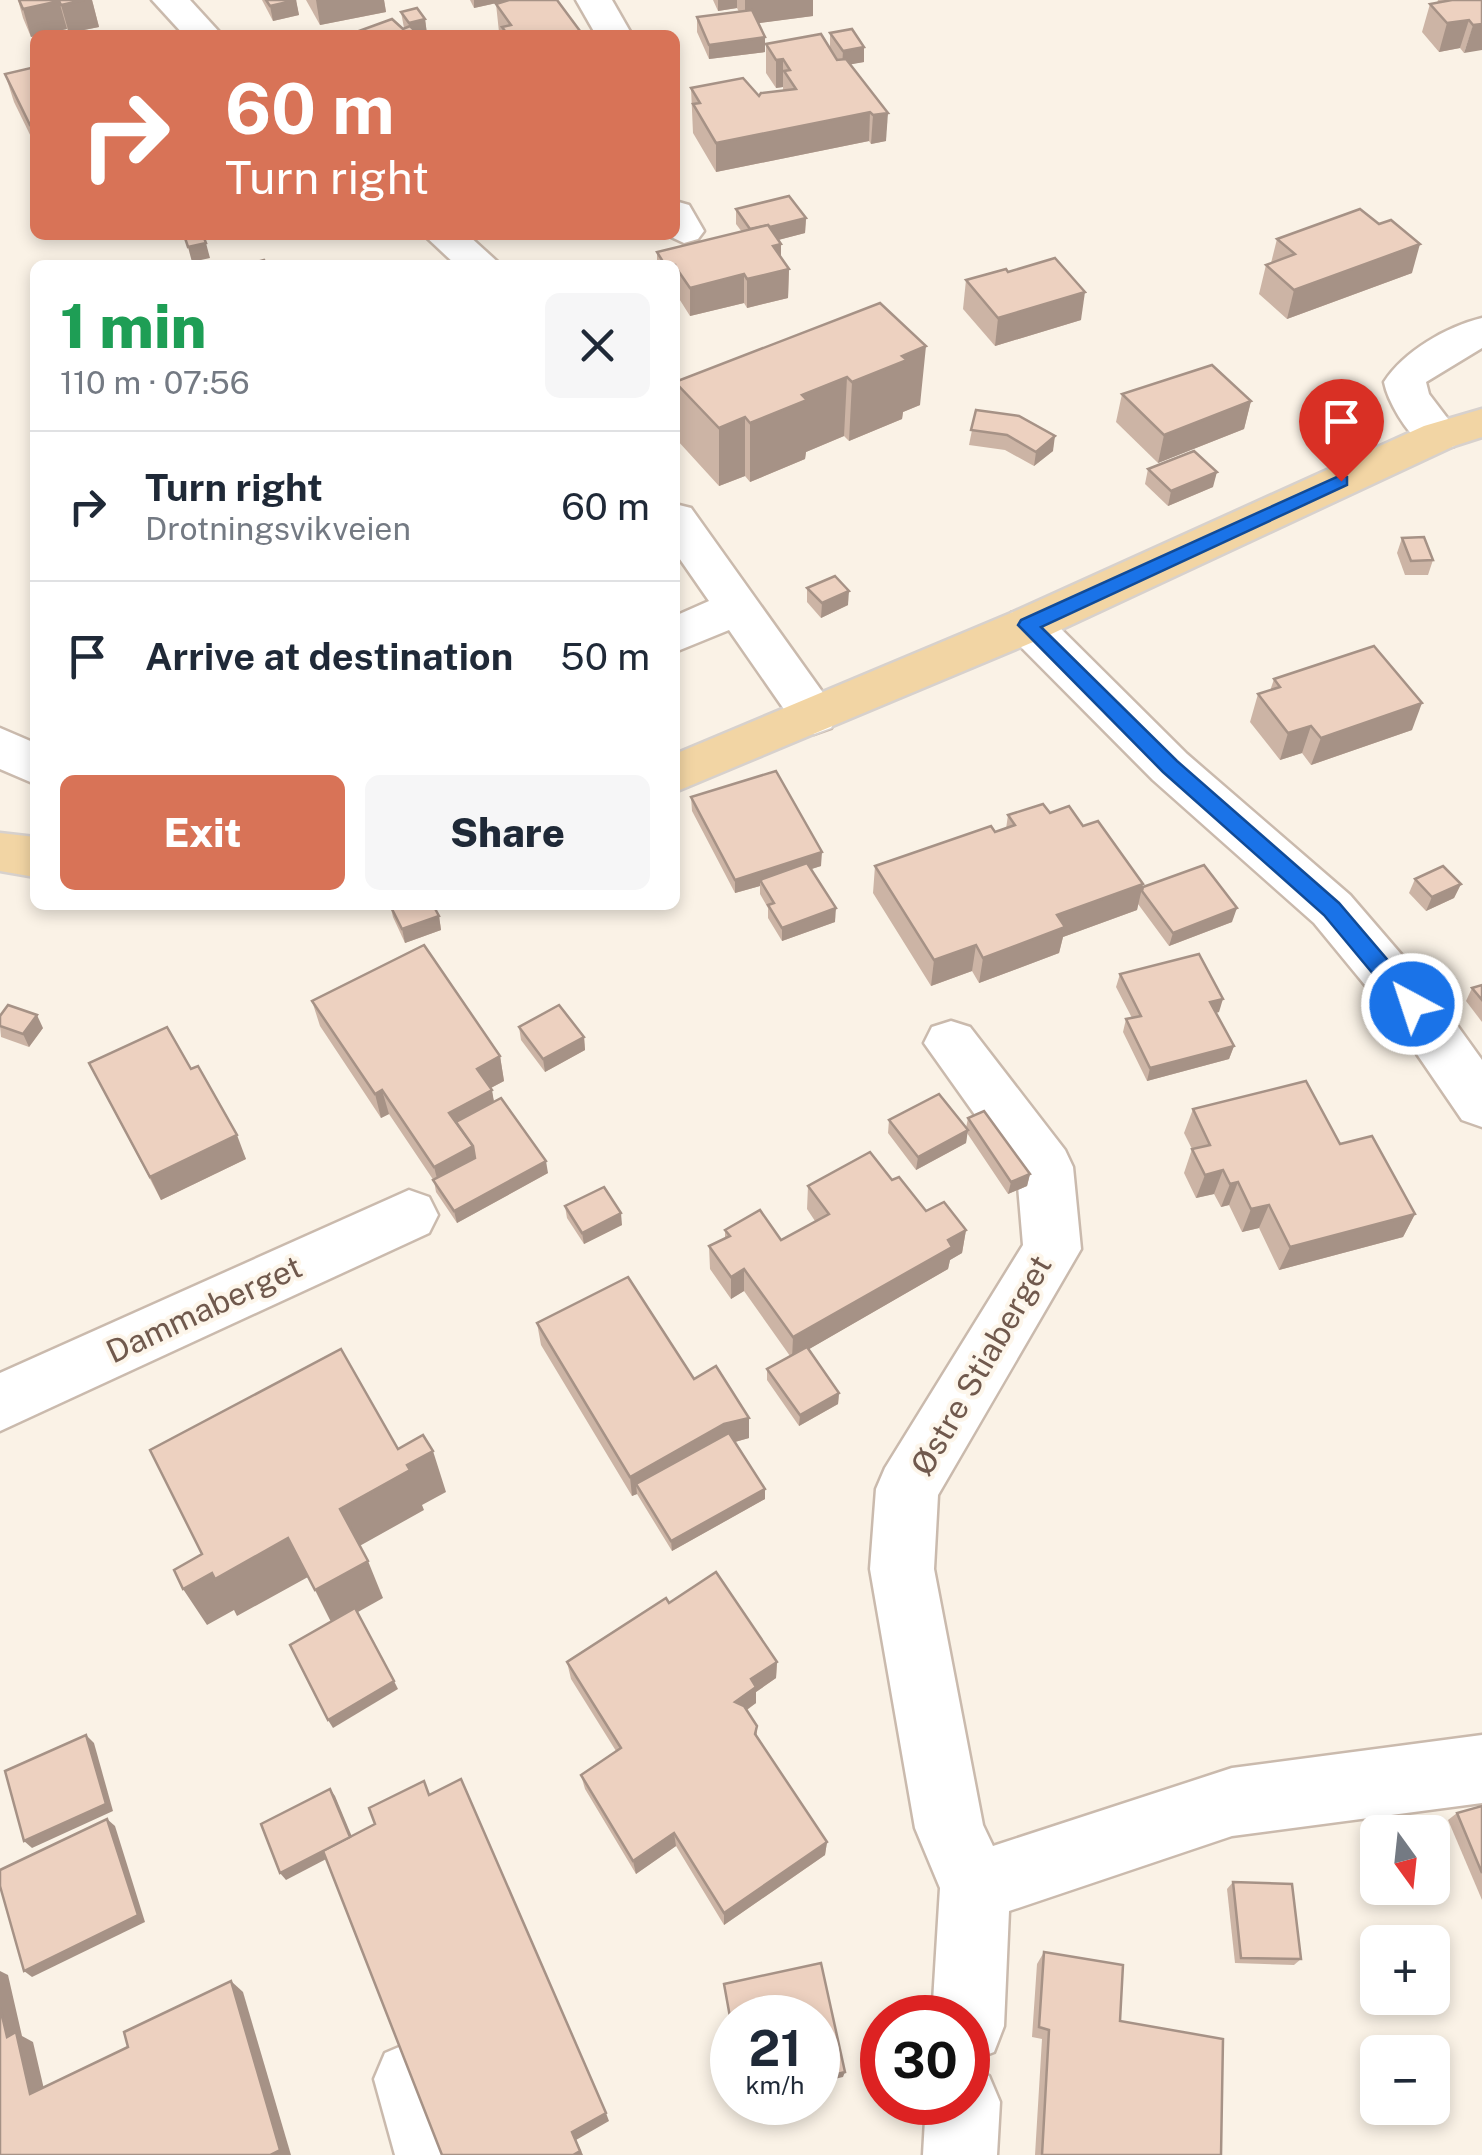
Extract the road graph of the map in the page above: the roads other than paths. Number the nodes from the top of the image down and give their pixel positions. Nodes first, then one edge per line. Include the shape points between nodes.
1 (170, 0) edge
2 (594, 0) edge
3 (199, 30) edge
4 (611, 30) edge
5 (450, 240) edge
6 (475, 260) edge
7 (1482, 332) edge
8 (1460, 430) edge
9 (680, 526) edge
10 (737, 607) junction
11 (1028, 625) junction
12 (680, 633) edge
13 (814, 716) junction
14 (0, 746) edge
15 (30, 763) edge
16 (680, 772) edge
17 (0, 852) edge
18 (30, 856) edge
19 (951, 1043) dead end
20 (1482, 1104) edge
21 (409, 1214) dead end
22 (0, 1403) edge
23 (1482, 1768) edge
24 (975, 1887) junction
25 (970, 1995) edge
26 (411, 2079) edge
27 (962, 2125) edge
28 (432, 2155) edge
29 (960, 2155) edge

1 - 3 street
2 - 4 street
5 - 6 street
7 - 8 street via 1414,369 1404,382 1408,397
8 - 11 main road
9 - 10 street
10 - 12 street
10 - 13 street
11 - 13 main road
11 - 20 street via 1170,766 1332,909 1412,1004
13 - 16 main road
14 - 15 street
17 - 18 main road
19 - 24 street, Østre Stiaberget via 1044,1167 1052,1249 907,1489 902,1569 949,1828
21 - 22 street, Dammaberget
23 - 24 street via 1232,1802
24 - 25 street, Østre Stiaberget
26 - 28 street
27 - 29 street

